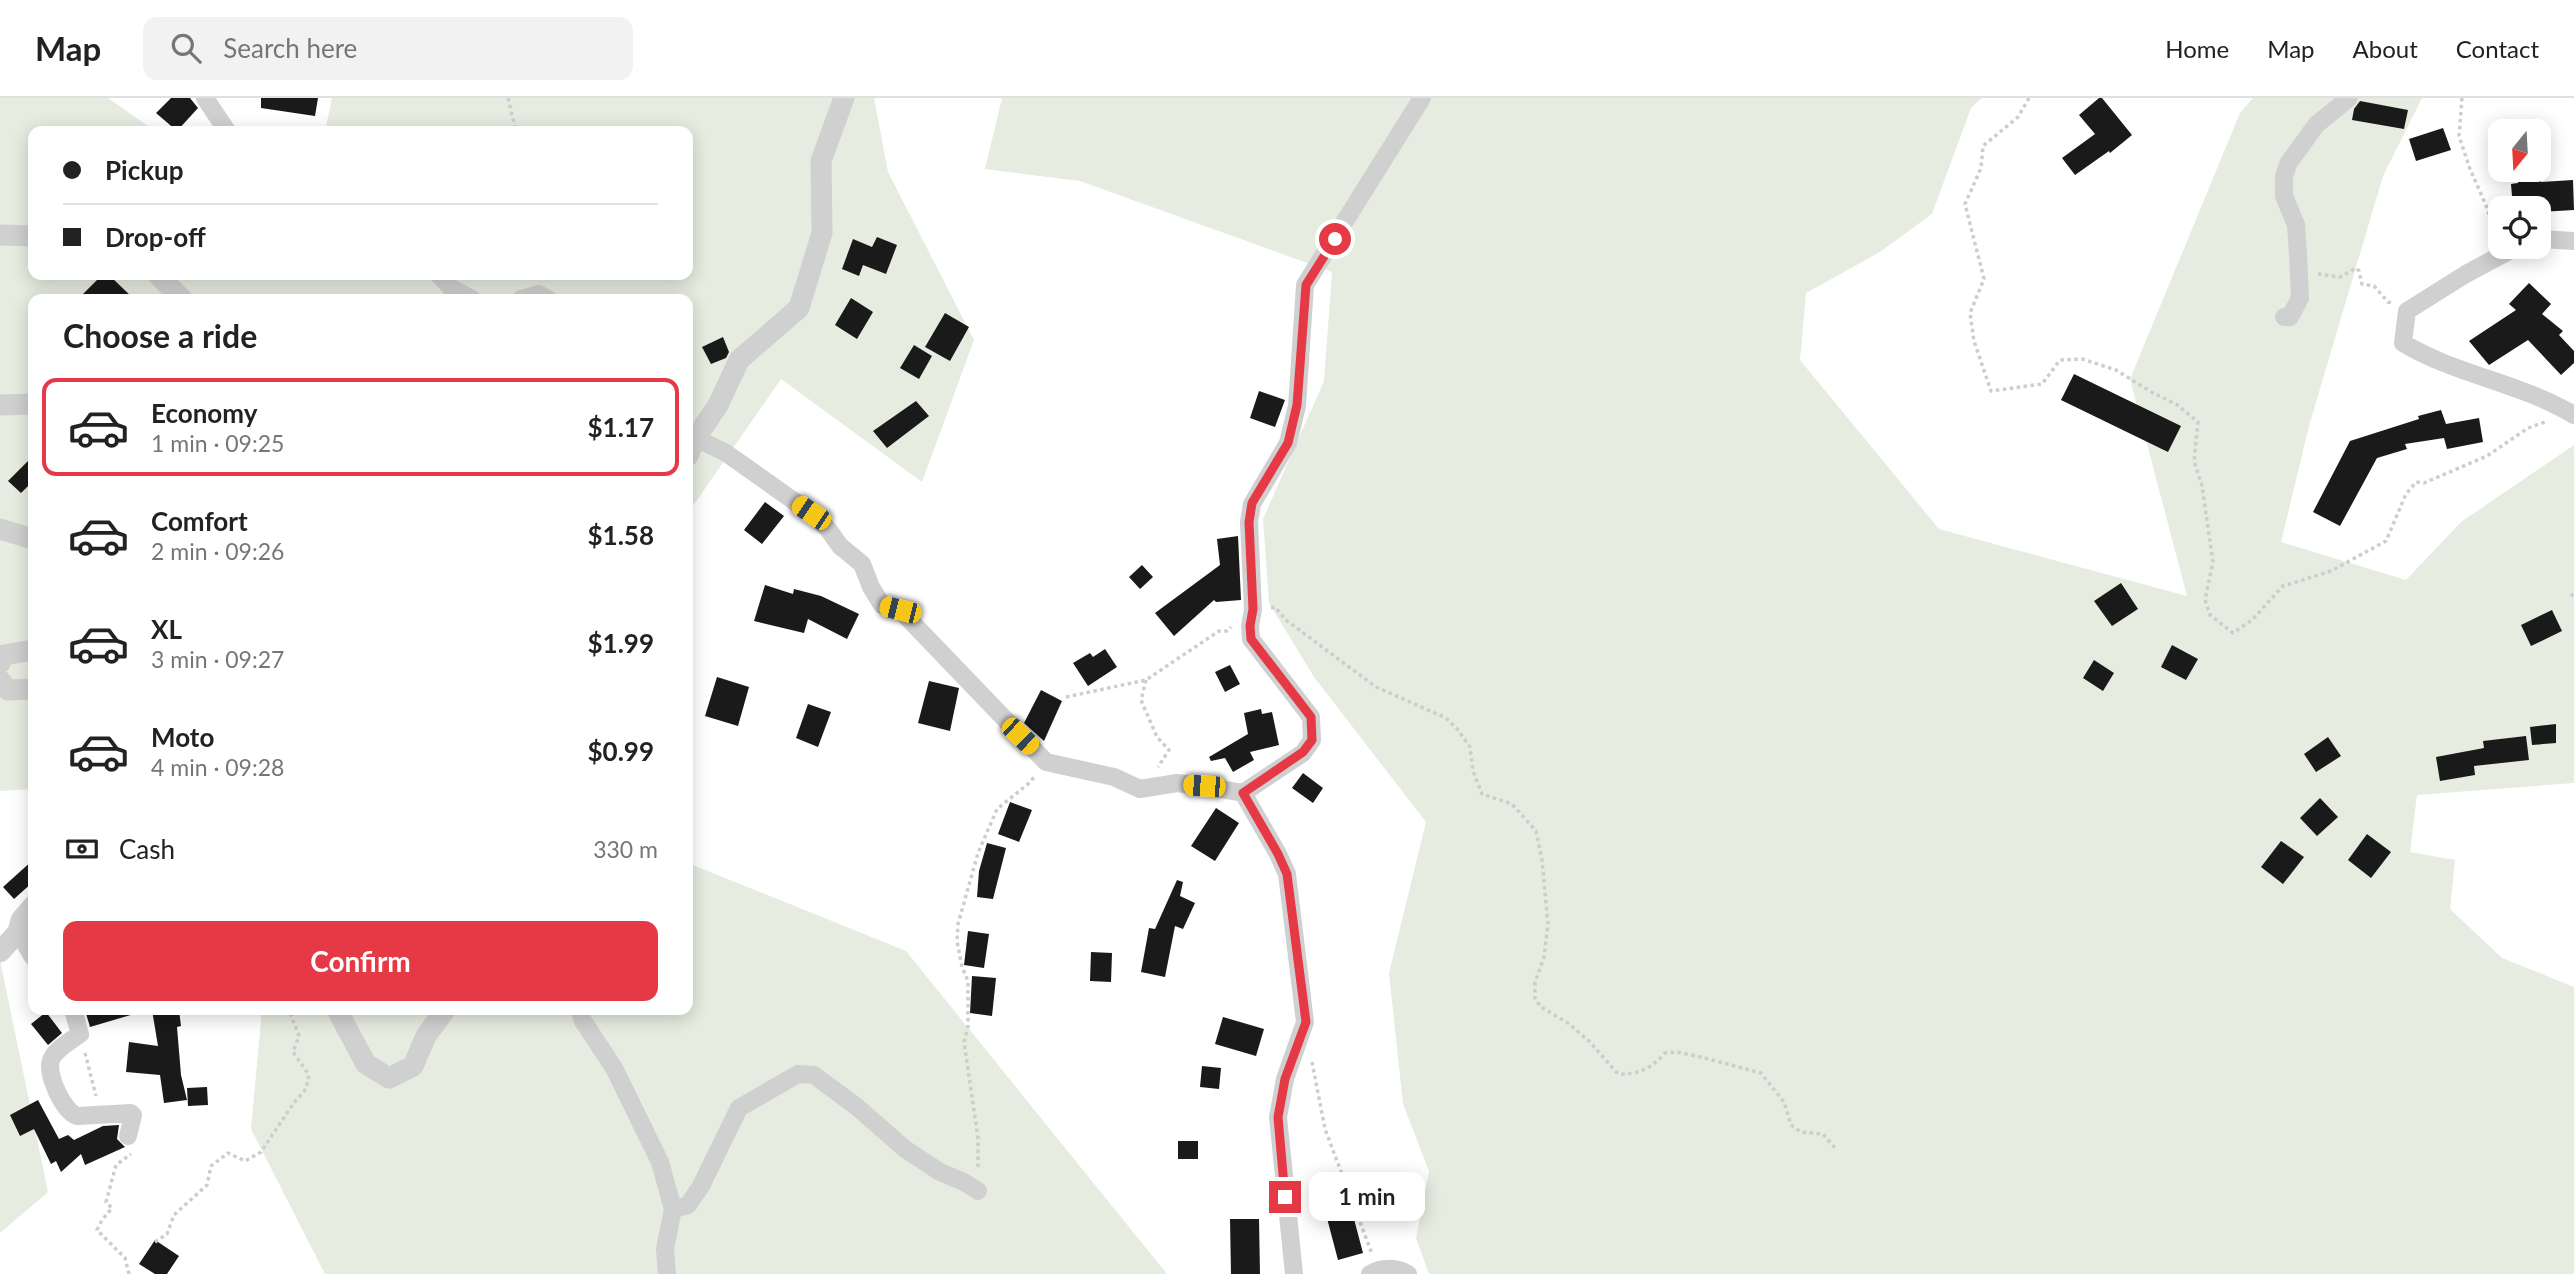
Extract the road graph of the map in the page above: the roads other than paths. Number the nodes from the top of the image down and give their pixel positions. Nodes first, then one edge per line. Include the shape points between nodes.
1 (205, 98) edge
2 (844, 98) edge
3 (1422, 98) edge
4 (2349, 98) edge
5 (225, 126) edge
6 (0, 235) edge
7 (28, 236) edge
8 (2551, 240) edge
9 (2574, 241) edge
10 (2494, 259) edge
11 (163, 280) edge
12 (444, 280) edge
13 (177, 294) edge
14 (462, 294) edge
15 (2284, 317) dead end
16 (28, 404) edge
17 (0, 405) edge
18 (2574, 415) edge
19 (693, 439) edge
20 (693, 444) edge
21 (0, 529) edge
22 (28, 537) edge
23 (28, 651) edge
24 (0, 663) edge
25 (0, 680) edge
26 (28, 689) edge
27 (1243, 793) junction
28 (28, 911) edge
29 (18, 932) junction
30 (28, 949) edge
31 (0, 953) edge
32 (74, 1015) edge
33 (340, 1015) edge
34 (441, 1015) edge
35 (581, 1015) edge
36 (128, 1136) road end
37 (978, 1191) road end
38 (673, 1209) junction
39 (1374, 1272) edge
40 (667, 1274) edge
41 (1294, 1274) edge
42 (1408, 1274) edge

1 - 5 street
2 - 19 street via 821,161 822,233 799,308 739,360 718,405
3 - 27 street via 1306,285 1297,405 1288,443 1252,503 1250,626 1251,639 1311,717 1312,740 1303,752
4 - 15 street via 2316,125 2284,177 2284,196 2296,225 2300,298 2290,317
6 - 7 street
8 - 9 street
10 - 18 street via 2407,311 2403,343 2423,355 2552,401
11 - 13 street
12 - 14 street
16 - 17 street
20 - 27 street via 726,453 820,521 840,547 862,564 882,606 900,610 1046,761 1114,777 1140,789 1177,783
21 - 22 street
23 - 24 street via 4,654
25 - 26 street via 8,690
27 - 41 street via 1287,874 1306,1022 1285,1079 1278,1117
28 - 29 street
29 - 30 street
29 - 31 street
32 - 36 street via 80,1034 55,1053 50,1068 63,1103 77,1116 131,1113
33 - 34 street via 366,1064 389,1078 413,1066
35 - 38 street via 614,1068 660,1162
37 - 38 street via 905,1149 814,1075 797,1074 739,1108 701,1186 688,1205
38 - 40 street via 665,1249
39 - 42 street via 1391,1268

